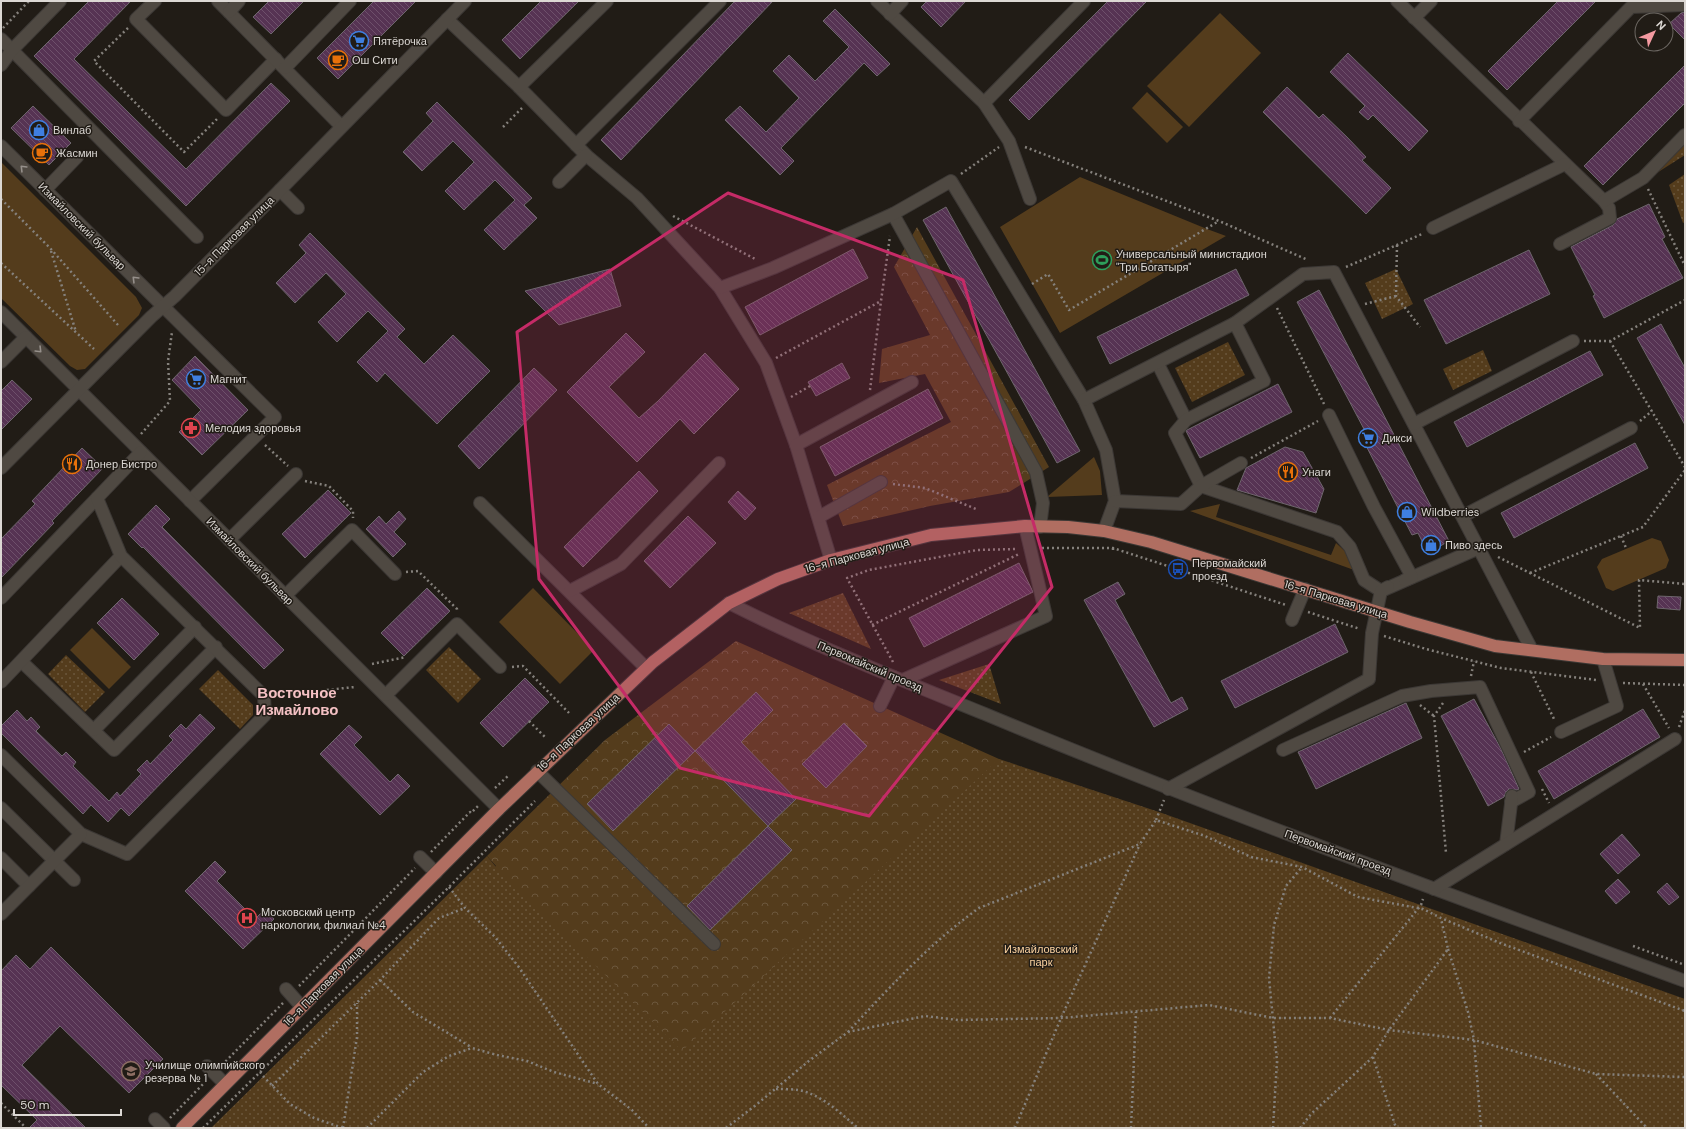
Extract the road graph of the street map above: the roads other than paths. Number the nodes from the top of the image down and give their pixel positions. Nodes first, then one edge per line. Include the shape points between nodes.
1 (60, 1) edge
2 (155, 1) edge
3 (218, 1) edge
4 (239, 1) edge
5 (350, 1) edge
6 (464, 1) edge
7 (607, 1) edge
8 (720, 1) edge
9 (877, 1) edge
10 (902, 1) edge
11 (1084, 1) edge
12 (1397, 1) edge
13 (1430, 1) edge
14 (1685, 2) edge
15 (229, 12) junction
16 (890, 14) junction
17 (1414, 18) junction
18 (447, 19) junction
19 (1, 39) edge
20 (12, 50) junction
21 (281, 64) junction
22 (1, 65) edge
23 (519, 87) junction
24 (984, 103) junction
25 (1520, 121) junction
26 (341, 126) junction
27 (1685, 135) edge
28 (576, 145) junction
29 (1, 146) edge
30 (586, 155) junction
31 (77, 157) dead end
32 (1565, 164) junction
33 (559, 182) dead end
34 (45, 190) junction
35 (280, 190) junction
36 (1030, 199) dead end
37 (1604, 201) junction
38 (298, 208) dead end
39 (893, 214) junction
40 (1433, 228) road end
41 (197, 237) dead end
42 (1560, 244) dead end
43 (720, 288) junction
44 (163, 306) junction
45 (1, 312) edge
46 (1235, 323) junction
47 (26, 337) junction
48 (1573, 341) road end
49 (1, 362) edge
50 (1158, 364) junction
51 (912, 382) dead end
52 (79, 390) junction
53 (1084, 400) junction
54 (1330, 415) road end
55 (1186, 420) junction
56 (1414, 424) junction
57 (1631, 428) dead end
58 (796, 445) junction
59 (141, 452) junction
60 (719, 463) dead end
61 (1241, 463) road end
62 (1, 468) edge
63 (296, 474) road end
64 (880, 482) road end
65 (1201, 486) junction
66 (97, 498) junction
67 (190, 501) junction
68 (1115, 501) junction
69 (480, 503) dead end
70 (1462, 516) junction
71 (819, 517) junction
72 (1025, 526) junction
73 (1040, 526) junction
74 (1104, 531) junction
75 (229, 540) junction
76 (1479, 548) junction
77 (121, 556) junction
78 (831, 560) junction
79 (395, 574) road end
80 (1412, 577) junction
81 (1305, 589) junction
82 (1381, 591) junction
83 (570, 592) junction
84 (285, 596) junction
85 (1, 598) edge
86 (728, 604) junction
87 (1377, 611) junction
88 (1292, 620) dead end
89 (195, 627) junction
90 (216, 648) junction
91 (1532, 650) junction
92 (1603, 659) junction
93 (1685, 660) edge
94 (22, 662) junction
95 (500, 667) road end
96 (646, 668) junction
97 (899, 679) junction
98 (1, 682) edge
99 (386, 696) junction
100 (880, 706) dead end
101 (94, 730) junction
102 (1561, 732) road end
103 (1675, 739) road end
104 (1283, 750) dead end
105 (1, 755) edge
106 (537, 771) junction
107 (1168, 789) junction
108 (1, 808) edge
109 (499, 809) junction
110 (81, 834) junction
111 (1506, 844) junction
112 (1, 858) edge
113 (421, 858) road end
114 (54, 861) junction
115 (436, 873) junction
116 (74, 880) dead end
117 (29, 886) junction
118 (1434, 889) junction
119 (1, 914) edge
120 (714, 944) dead end
121 (1685, 981) edge
122 (288, 992) road end
123 (302, 1006) junction
124 (211, 1070) road end
125 (225, 1084) junction
126 (182, 1128) edge

1 - 20 street
2 - 21 street via 136,19 226,110
3 - 15 street
4 - 15 street
5 - 21 street
6 - 18 street, 15-я Парковая улица
7 - 23 street
8 - 28 street
9 - 16 street
10 - 16 street
11 - 24 street
12 - 17 street
13 - 17 street
14 - 25 street via 1683,5 1631,6
15 - 21 street
16 - 24 street
17 - 25 street
18 - 23 street
18 - 26 street, 15-я Парковая улица
19 - 20 street
20 - 22 street
20 - 41 street
21 - 26 street
23 - 28 street
24 - 36 street via 1009,141
25 - 32 street
26 - 35 street, 15-я Парковая улица
27 - 37 street via 1643,178
28 - 30 street
34 -> 29 street, Измайловский бульвар
30 - 33 street
30 - 43 street via 637,198
31 - 34 street
32 - 37 street
32 - 40 street
44 -> 34 street, Измайловский бульвар
35 - 38 street
35 - 44 street, 15-я Парковая улица
37 - 42 street via 1609,208 1610,218
39 - 43 street via 773,268
39 - 53 street via 951,180
39 - 73 street via 1036,472 1043,503
43 - 58 street via 766,363
44 - 52 street, 15-я Парковая улица
44 - 67 street, Измайловский бульвар via 275,417
45 - 47 street, Измайловский бульвар
46 - 50 street
46 - 55 street via 1264,381
46 - 56 street via 1303,274 1334,272
47 - 49 street
47 -> 52 street, Измайловский бульвар
48 - 56 street
50 - 53 street
50 - 55 street
51 - 58 street
52 - 59 street, Измайловский бульвар
52 - 62 street, 15-я Парковая улица
53 - 68 street via 1106,450
54 - 80 street via 1374,507
55 - 65 street via 1175,433
56 - 70 street
57 - 70 street
58 - 71 street
59 - 66 street
59 - 67 street, Измайловский бульвар
60 - 83 street via 621,564
61 - 65 street
63 - 75 street
64 - 71 street
65 - 68 street via 1181,504
65 - 82 street via 1337,532 1350,547 1364,580
66 - 77 street
66 - 85 street
67 - 75 street, Измайловский бульвар
68 - 74 street
69 - 83 street
70 - 76 street
71 - 78 street
72 - 73 main road, 16-я Парковая улица
72 - 78 main road, 16-я Парковая улица via 931,535
72 - 97 street via 1046,616
73 - 74 main road, 16-я Парковая улица
74 - 81 main road, 16-я Парковая улица via 1152,542
75 - 84 street, Измайловский бульвар
76 - 80 street
76 - 91 street
77 - 89 street
77 - 94 street
78 - 86 main road, 16-я Парковая улица via 778,579
79 - 84 street via 352,530
80 - 82 street
81 - 87 main road, 16-я Парковая улица
81 - 88 street
82 - 87 street
83 - 96 street
84 - 99 street, Измайловский бульвар
86 - 96 main road, 16-я Парковая улица
86 - 97 street, Первомайский проезд
87 - 91 main road, 16-я Парковая улица via 1495,646
87 - 107 street via 1372,633 1369,678
89 - 90 street
89 - 101 street
90 - 101 street via 114,750
90 - 110 street via 264,696 265,715 127,854
91 - 92 main road, 16-я Парковая улица
92 - 93 main road, 16-я Парковая улица
92 - 102 street via 1617,706
94 - 98 street
94 - 101 street
95 - 99 street via 457,624
96 - 106 main road, 16-я Парковая улица
97 - 100 street
97 - 107 street, Первомайский проезд
99 - 109 street, Измайловский бульвар
103 - 111 street
104 - 111 street via 1402,696 1480,687 1529,792 1512,798
105 - 110 street
106 - 109 main road, 16-я Парковая улица
106 - 120 street
107 - 118 street, Первомайский проезд
108 - 114 street
109 - 115 main road, 16-я Парковая улица
110 - 114 street
111 - 118 street
112 - 117 street
113 - 115 street
114 - 116 street
114 - 117 street
115 - 123 main road, 16-я Парковая улица
117 - 119 street
118 - 121 street, Первомайский проезд
122 - 123 street
123 - 125 main road, 16-я Парковая улица
124 - 125 street
125 - 126 main road, 16-я Парковая улица

